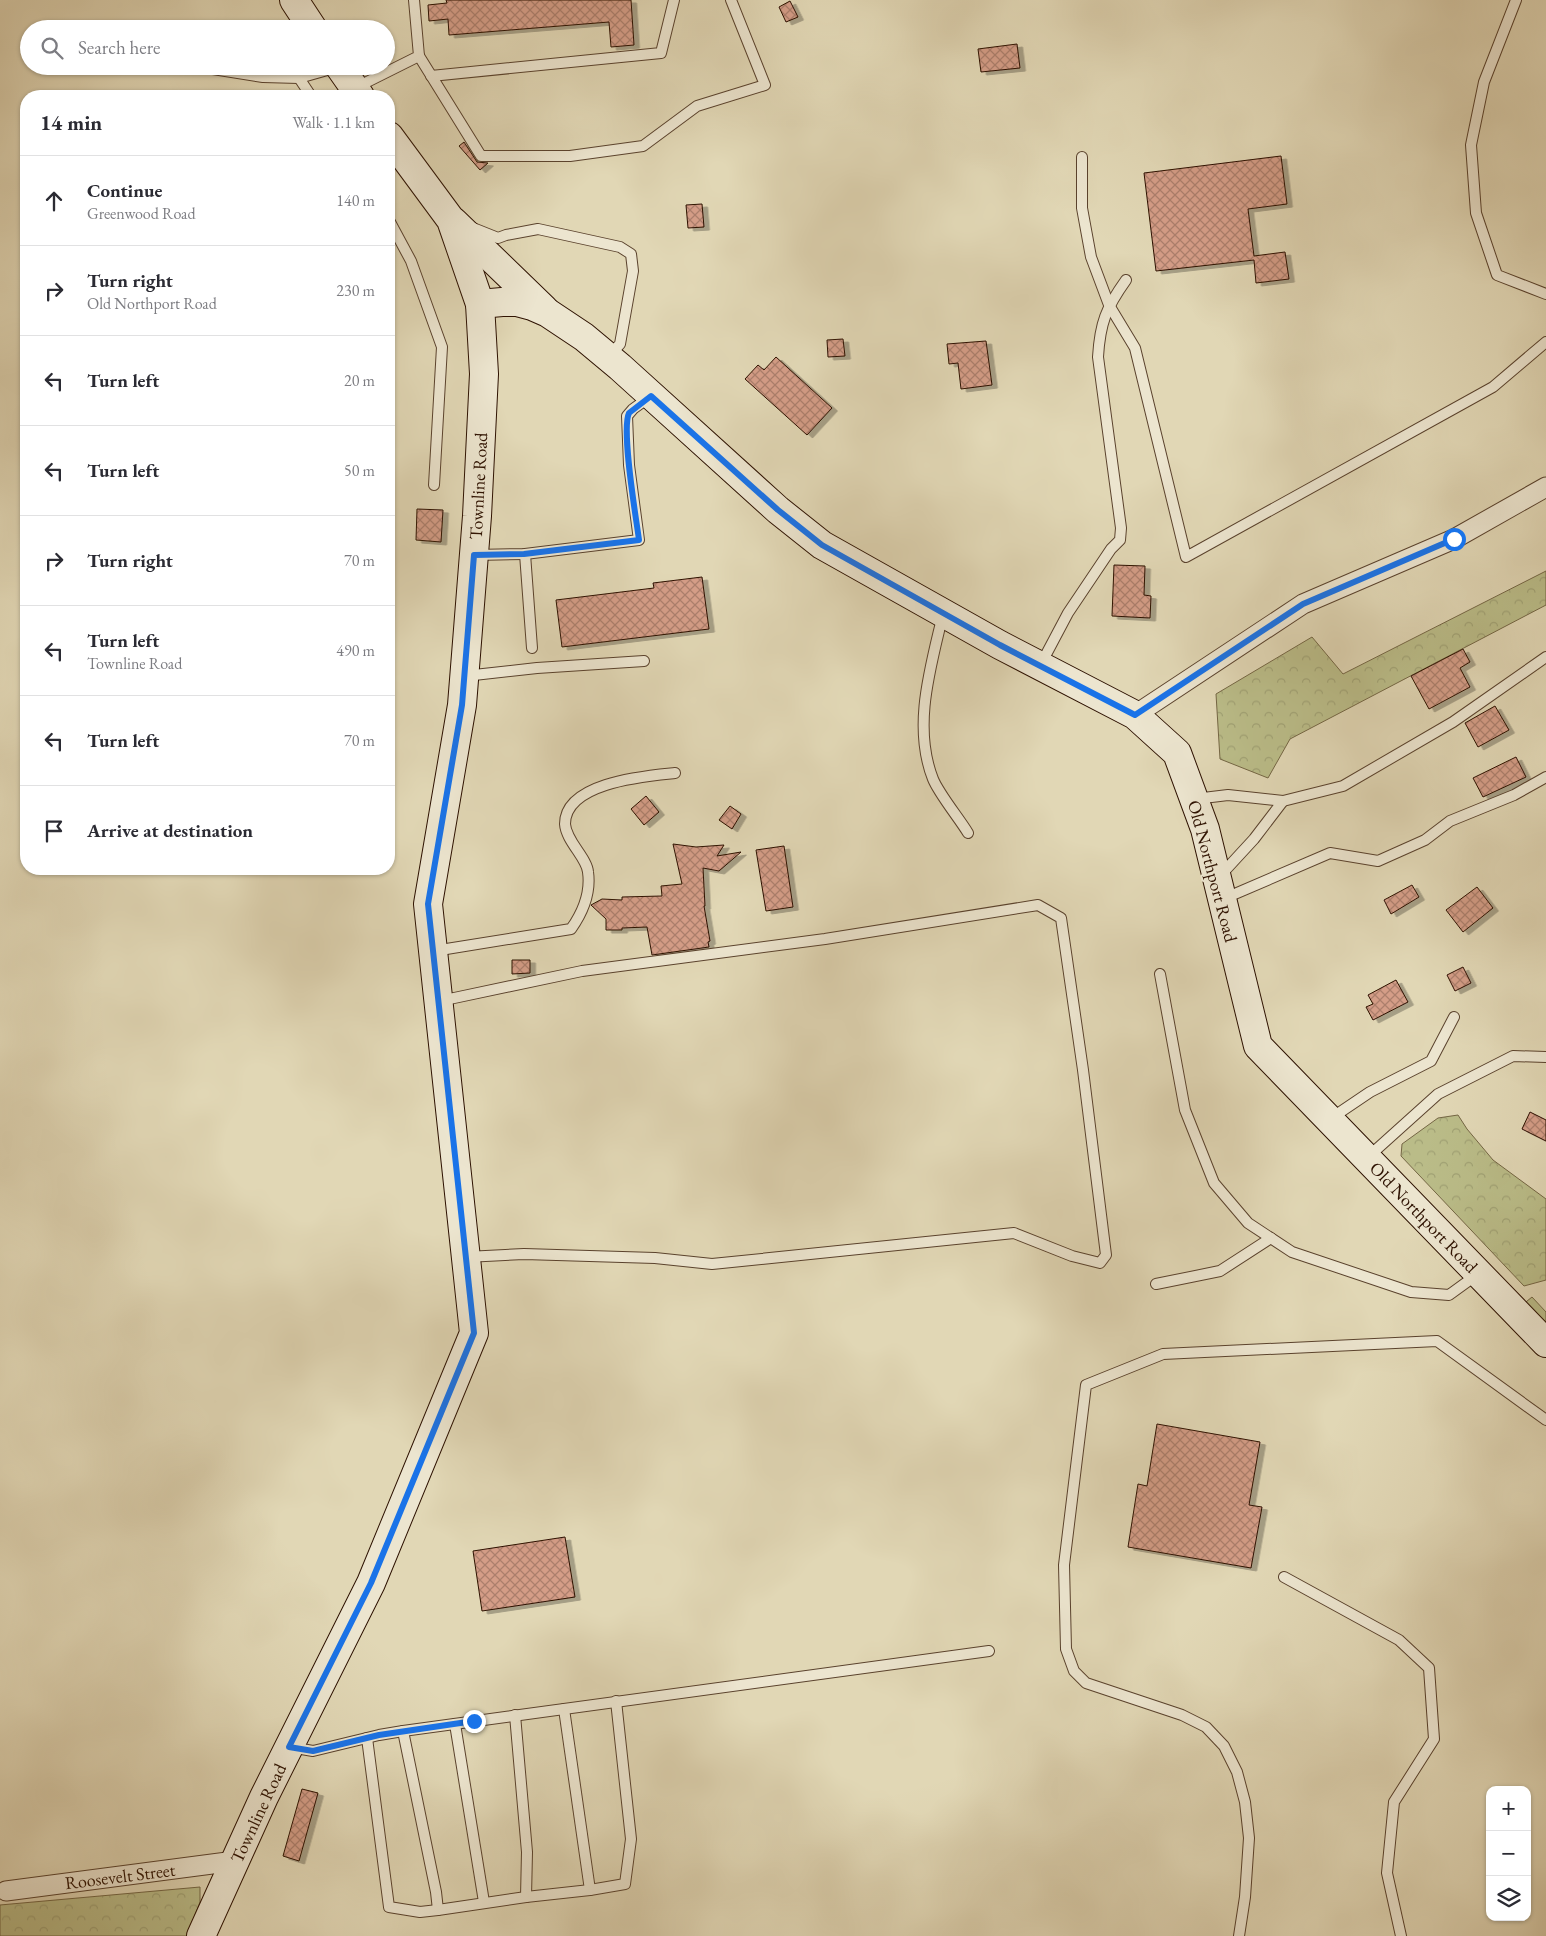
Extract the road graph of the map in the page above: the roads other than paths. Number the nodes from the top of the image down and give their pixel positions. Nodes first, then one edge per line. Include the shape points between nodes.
1 (294, 0) edge
2 (414, 0) edge
3 (674, 0) edge
4 (731, 0) edge
5 (1516, 0) edge
6 (307, 20) edge
7 (419, 56) junction
8 (395, 64) edge
9 (251, 75) edge
10 (360, 75) edge
11 (431, 76) junction
12 (299, 78) junction
13 (348, 79) edge
14 (307, 90) edge
15 (395, 144) edge
16 (1082, 157) dead end
17 (451, 220) junction
18 (395, 231) edge
19 (1126, 280) dead end
20 (1546, 294) edge
21 (480, 304) junction
22 (1109, 305) junction
23 (548, 313) junction
24 (1546, 342) edge
25 (608, 357) junction
26 (651, 396) junction
27 (434, 485) dead end
28 (1546, 488) edge
29 (524, 554) junction
30 (474, 555) junction
31 (943, 613) junction
32 (532, 648) dead end
33 (1546, 657) edge
34 (644, 661) dead end
35 (1041, 665) junction
36 (464, 677) junction
37 (1135, 715) junction
38 (675, 773) dead end
39 (1546, 778) edge
40 (1194, 800) junction
41 (1283, 801) junction
42 (968, 833) dead end
43 (1220, 889) junction
44 (433, 951) junction
45 (1160, 974) dead end
46 (439, 1001) junction
47 (1454, 1017) dead end
48 (1546, 1057) edge
49 (1329, 1120) junction
50 (1367, 1158) junction
51 (1271, 1238) junction
52 (466, 1257) junction
53 (1478, 1273) junction
54 (1156, 1284) dead end
55 (1546, 1343) edge
56 (1546, 1420) edge
57 (1284, 1577) dead end
58 (989, 1650) dead end
59 (616, 1701) junction
60 (564, 1709) junction
61 (515, 1715) junction
62 (455, 1724) junction
63 (404, 1731) junction
64 (367, 1738) junction
65 (289, 1747) junction
66 (235, 1861) junction
67 (590, 1890) junction
68 (6, 1891) dead end
69 (526, 1897) junction
70 (484, 1902) junction
71 (438, 1910) junction
72 (201, 1936) edge
73 (1239, 1936) edge
74 (1401, 1936) edge

1 - 6 main road
2 - 7 lane
3 - 11 lane via 661,53
4 - 11 lane via 765,85 697,106 643,146 570,156 481,156
5 - 20 lane via 1484,82 1471,145 1476,213 1497,274
7 - 8 lane
7 - 11 lane
9 - 12 lane
10 - 13 lane
12 - 13 lane
12 - 14 lane
15 - 17 main road, Townline Road
16 - 22 lane via 1082,208 1091,257
17 - 21 main road, Townline Road
17 - 23 main road, Old Northport Road
17 - 25 lane via 498,238 538,229 620,247 632,254 633,271 620,344
18 - 27 lane via 411,260 442,347
19 - 22 lane
21 - 23 main road, Old Northport Road via 517,302
21 - 30 main road, Townline Road via 484,374
22 - 24 lane via 1135,348 1186,557 1493,387
22 - 35 lane via 1099,336 1098,357 1120,540 1068,613
23 - 25 main road, Old Northport Road
25 - 26 main road, Old Northport Road
26 - 29 lane via 629,413 627,424 639,540
26 - 31 main road, Old Northport Road via 778,510 822,545
28 - 37 street via 1454,539 1303,604
29 - 30 lane
29 - 32 lane
30 - 36 main road, Townline Road
31 - 35 main road, Old Northport Road
31 - 42 lane via 927,684 923,742 933,780
33 - 41 lane via 1453,722 1343,786
34 - 36 lane via 537,668
35 - 37 main road, Old Northport Road
36 - 44 main road, Townline Road via 428,904
37 - 40 main road, Old Northport Road via 1177,753
38 - 44 lane via 638,777 603,786 582,795 570,806 565,824 588,870 587,896 571,929
39 - 43 lane via 1450,821 1425,840 1378,861 1330,853
40 - 41 lane via 1228,794
40 - 43 main road, Old Northport Road
41 - 43 lane
43 - 49 main road, Old Northport Road via 1258,1046
44 - 46 main road, Townline Road
45 - 51 lane via 1185,1110 1214,1183 1248,1223
46 - 52 main road, Townline Road
46 - 52 lane via 582,971 824,939 1038,904 1061,918 1106,1256 1100,1262 1072,1256 1014,1233 712,1264 654,1258 533,1254
47 - 49 lane via 1432,1061 1370,1092
48 - 50 lane via 1513,1056 1438,1094
49 - 50 main road, Old Northport Road
50 - 53 main road, Old Northport Road
51 - 53 lane via 1292,1252 1411,1292 1449,1295
51 - 54 lane via 1220,1272
52 - 65 main road, Townline Road via 474,1333 371,1583
53 - 55 main road, Old Northport Road
56 - 73 lane via 1437,1341 1163,1354 1086,1385 1064,1565 1066,1649 1074,1671 1086,1682 1182,1714 1206,1727 1224,1746 1237,1772 1245,1802 1249,1838
57 - 74 lane via 1399,1640 1429,1668 1434,1739 1394,1802 1390,1837 1387,1873
58 - 59 lane
59 - 60 lane
59 - 67 lane via 631,1839 625,1884
60 - 61 lane
60 - 67 lane
61 - 62 lane
61 - 69 lane via 527,1852
62 - 63 lane
62 - 70 lane
63 - 64 lane
63 - 71 lane
64 - 65 lane via 313,1751
64 - 71 lane via 389,1907 420,1912
65 - 66 main road, Townline Road
66 - 68 street, Roosevelt Street
66 - 72 main road, Townline Road
67 - 69 lane
69 - 70 lane
70 - 71 lane

